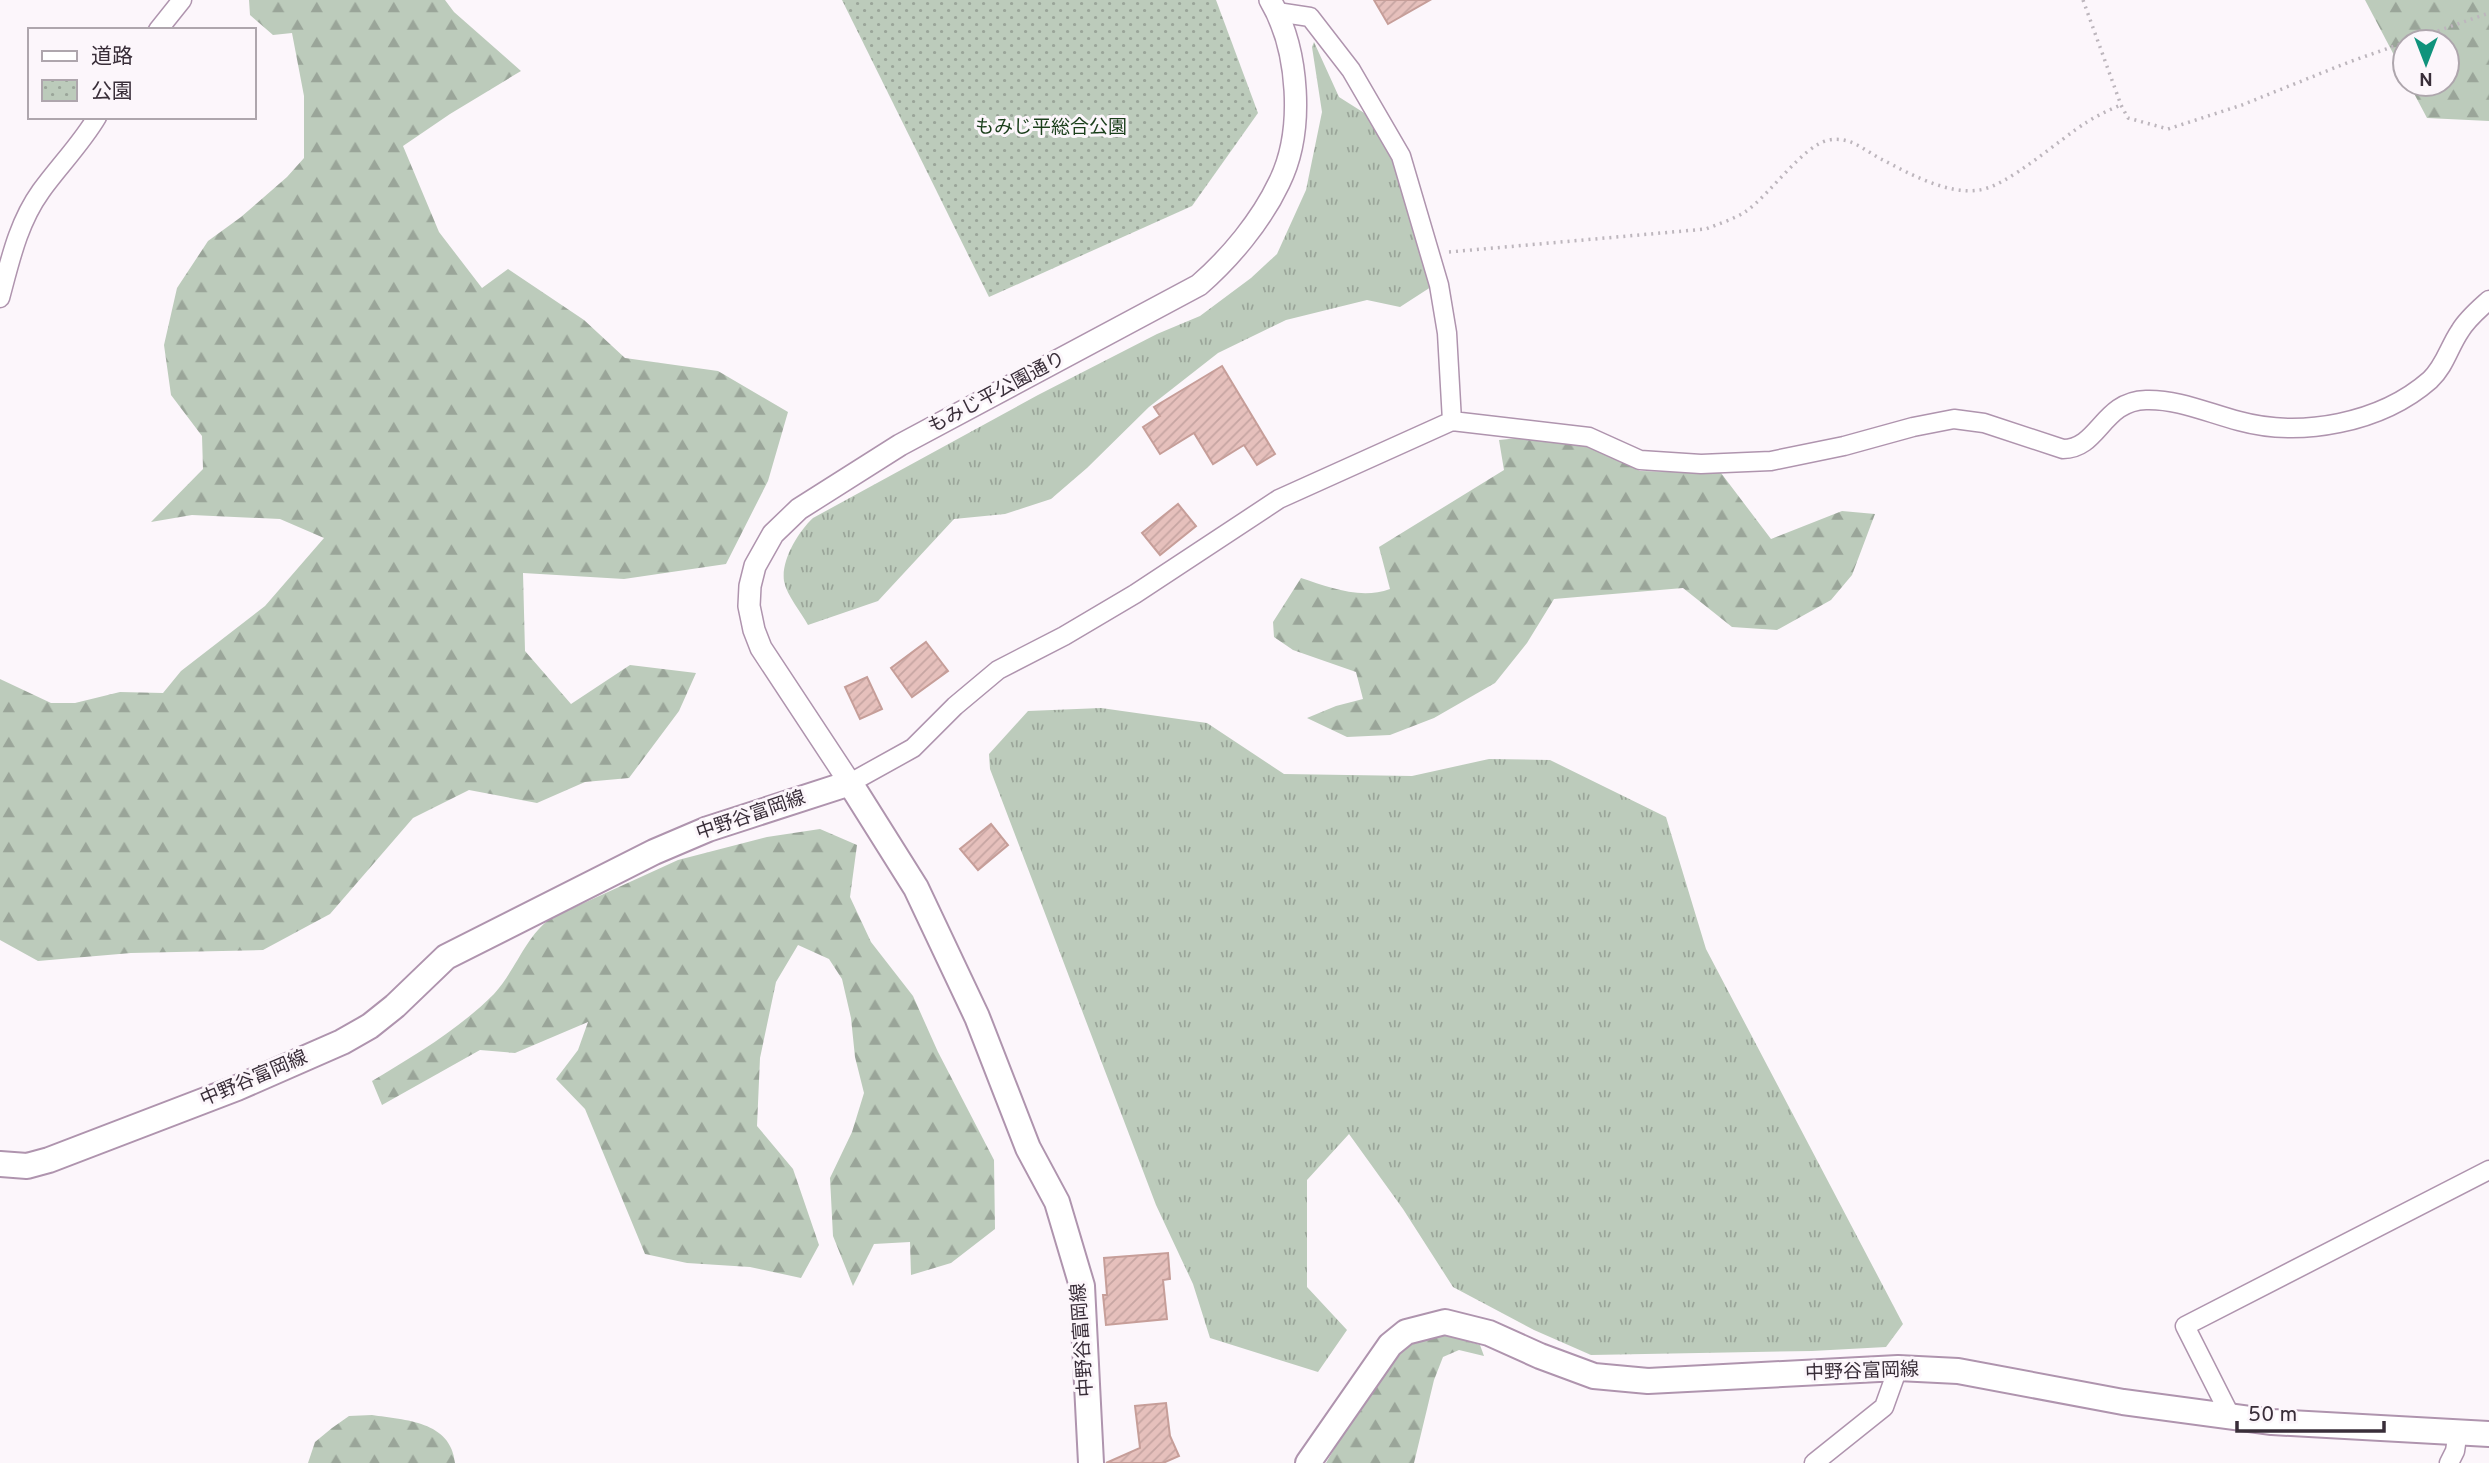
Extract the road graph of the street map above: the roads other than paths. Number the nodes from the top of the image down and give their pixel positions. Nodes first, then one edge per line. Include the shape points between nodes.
1 (182, 0) edge
2 (1274, 6) edge
3 (160, 28) edge
4 (96, 119) edge
5 (0, 298) edge
6 (2489, 300) edge
7 (1452, 421) junction
8 (850, 783) junction
9 (0, 1164) edge
10 (2489, 1170) edge
11 (1898, 1368) junction
12 (2231, 1417) junction
13 (2458, 1431) junction
14 (2489, 1434) edge
15 (1091, 1463) edge
16 (1308, 1463) edge
17 (1814, 1463) edge
18 (2449, 1463) edge

1 - 3 street
2 - 7 street via 1310,17 1351,70 1401,156 1439,285
2 - 8 street, もみじ平公園通り via 1292,58 1294,100 1288,159 1279,184 1225,263 1199,285 839,481 773,534 755,566 749,606 761,648
4 - 5 street via 40,193 18,233
6 - 7 street via 2465,323 2433,377 2414,393 2380,411 2335,424 2305,427 2242,422 2171,402 2145,400 2117,407 2073,449 1954,419 1771,461 1701,464 1640,460 1589,437
7 - 8 street via 1279,499 1135,594 998,670 913,748
8 - 9 main road, 中野谷富岡線 via 708,829 446,957 395,1006 342,1042 49,1160 27,1166
8 - 15 main road, 中野谷富岡線 via 916,888 977,1017 1028,1148 1057,1202 1082,1286
10 - 12 street via 2185,1326
11 - 12 main road, 中野谷富岡線 via 1958,1371
11 - 16 main road, 中野谷富岡線 via 1648,1381 1594,1376 1489,1333 1444,1322 1406,1332 1390,1345
11 - 17 street via 1884,1407
12 - 13 main road, 中野谷富岡線
13 - 14 main road, 中野谷富岡線
13 - 18 street

